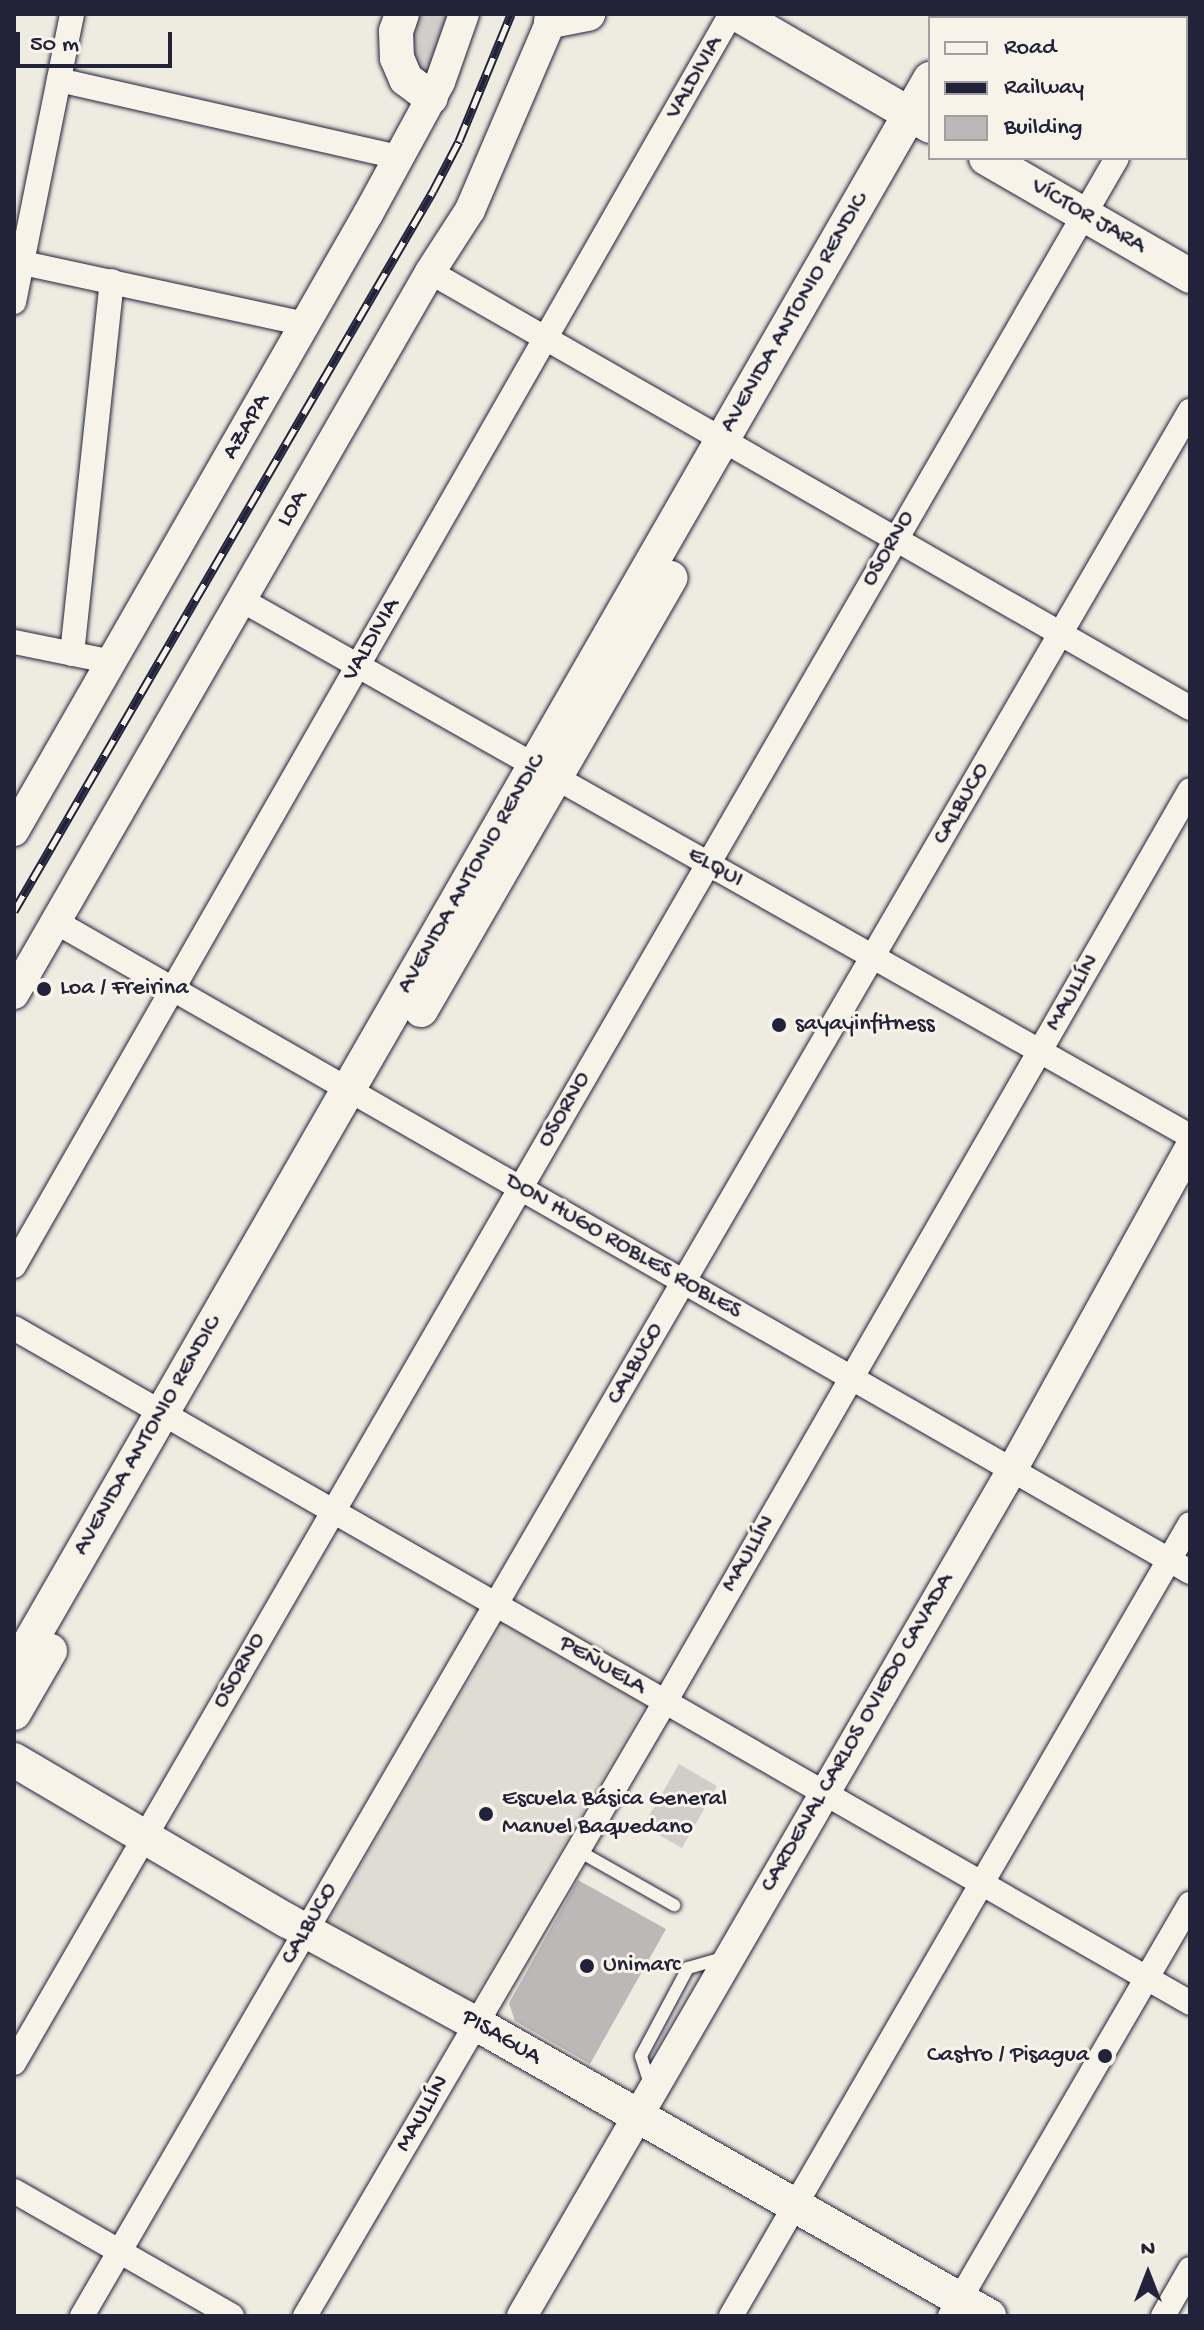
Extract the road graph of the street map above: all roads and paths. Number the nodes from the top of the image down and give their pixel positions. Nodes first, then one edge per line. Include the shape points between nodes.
1 (72, 14) edge
2 (402, 14) edge
3 (464, 14) edge
4 (588, 14) edge
5 (734, 14) edge
6 (552, 17) edge
7 (59, 80) junction
8 (928, 96) edge
9 (431, 98) junction
10 (925, 122) edge
11 (398, 157) junction
12 (989, 160) edge
13 (1116, 160) edge
14 (1084, 215) junction
15 (18, 262) edge
16 (430, 272) junction
17 (1190, 276) edge
18 (112, 281) junction
19 (14, 302) edge
20 (306, 324) junction
21 (545, 338) junction
22 (1190, 411) edge
23 (732, 446) junction
24 (895, 539) junction
25 (240, 599) junction
26 (1060, 634) junction
27 (14, 642) edge
28 (72, 654) junction
29 (112, 662) junction
30 (358, 665) junction
31 (1190, 708) edge
32 (545, 771) junction
33 (1190, 790) edge
34 (14, 831) edge
35 (708, 863) junction
36 (56, 922) junction
37 (873, 957) junction
38 (172, 989) junction
39 (14, 994) edge
40 (1039, 1051) junction
41 (358, 1095) junction
42 (1190, 1136) edge
43 (1190, 1147) edge
44 (520, 1188) junction
45 (14, 1266) edge
46 (683, 1282) junction
47 (14, 1328) edge
48 (850, 1377) junction
49 (171, 1419) junction
50 (1012, 1470) junction
51 (333, 1511) junction
52 (1190, 1524) edge
53 (1180, 1566) edge
54 (496, 1605) junction
55 (14, 1670) edge
56 (665, 1702) junction
57 (14, 1713) edge
58 (14, 1760) edge
59 (822, 1793) junction
60 (145, 1836) junction
61 (577, 1850) junction
62 (981, 1884) junction
63 (1190, 1904) edge
64 (674, 1905) dead end
65 (306, 1931) junction
66 (1146, 1978) junction
67 (1190, 2003) edge
68 (475, 2023) junction
69 (14, 2063) edge
70 (645, 2104) junction
71 (14, 2191) edge
72 (795, 2205) junction
73 (119, 2251) junction
74 (1190, 2269) edge
75 (955, 2308) edge
76 (82, 2316) edge
77 (232, 2316) edge
78 (305, 2316) edge
79 (522, 2316) edge
80 (731, 2316) edge
81 (989, 2316) edge
82 (1163, 2316) edge

1 - 7 street
2 - 9 main road via 396,31 397,58 406,79
3 - 9 street, AZAPA
4 - 6 main road
5 - 10 main road
5 - 21 street, VALDIVIA
6 - 16 street, LOA via 470,210
7 - 11 street
7 - 15 street
8 - 10 main road, AVENIDA ANTONIO RENDIC
9 - 11 street, AZAPA
10 - 23 main road, AVENIDA ANTONIO RENDIC
11 - 20 street, AZAPA
12 - 14 main road, VÍCTOR JARA
13 - 14 street, OSORNO
14 - 17 main road, VÍCTOR JARA
14 - 24 street, OSORNO
15 - 18 street
15 - 19 street
16 - 21 street
16 - 25 street, LOA
18 - 20 street
18 - 28 street
20 - 29 street, AZAPA
21 - 23 street
21 - 30 street, VALDIVIA
22 - 26 street, CALBUCO
23 - 24 street
23 - 32 main road, AVENIDA ANTONIO RENDIC
24 - 26 street
24 - 35 street, OSORNO
25 - 30 street, ELQUI
25 - 36 street, LOA
26 - 31 street
26 - 37 street, CALBUCO
27 - 28 street
28 - 29 street
29 - 34 street, AZAPA
30 - 32 street, ELQUI
30 - 38 street, VALDIVIA
32 - 35 street, ELQUI
32 - 41 main road, AVENIDA ANTONIO RENDIC
33 - 40 street, MAULLÍN
35 - 37 street, ELQUI
35 - 44 street, OSORNO
36 - 38 street, DON HUGO ROBLES ROBLES
36 - 39 street, LOA
37 - 40 street, ELQUI
37 - 46 street, CALBUCO
38 - 41 street, DON HUGO ROBLES ROBLES
38 - 45 street, VALDIVIA
40 - 42 street, ELQUI
40 - 48 street, MAULLÍN
41 - 44 street, DON HUGO ROBLES ROBLES
41 - 49 main road, AVENIDA ANTONIO RENDIC
43 - 50 street, CARDENAL CARLOS OVIEDO CAVADA
44 - 46 street, DON HUGO ROBLES ROBLES
44 - 51 street, OSORNO
46 - 48 street, DON HUGO ROBLES ROBLES
46 - 54 street, CALBUCO
47 - 49 street, PEÑUELA
48 - 50 street, DON HUGO ROBLES ROBLES
48 - 56 street, MAULLÍN
49 - 51 street, PEÑUELA
49 - 55 main road, AVENIDA ANTONIO RENDIC
49 - 57 main road, AVENIDA ANTONIO RENDIC
50 - 53 street, DON HUGO ROBLES ROBLES
50 - 59 street, CARDENAL CARLOS OVIEDO CAVADA
51 - 54 street, PEÑUELA
51 - 60 street, OSORNO
52 - 53 street
53 - 62 street
54 - 56 street, PEÑUELA
54 - 65 street, CALBUCO
56 - 59 street, PEÑUELA
56 - 61 street, MAULLÍN
58 - 60 main road, PISAGUA
59 - 62 street, PEÑUELA
59 - 70 street, CARDENAL CARLOS OVIEDO CAVADA
60 - 65 main road, PISAGUA
60 - 69 street, OSORNO
61 - 64 lane
61 - 68 street, MAULLÍN
62 - 66 street, PEÑUELA
62 - 72 street
63 - 66 street
65 - 68 main road, PISAGUA
65 - 73 street, CALBUCO
66 - 67 street, PEÑUELA
66 - 75 street
68 - 70 main road, PISAGUA
68 - 78 street, MAULLÍN
70 - 72 main road, PISAGUA
70 - 79 street, CARDENAL CARLOS OVIEDO CAVADA
71 - 73 street
72 - 75 main road, PISAGUA
72 - 80 street
73 - 76 street, CALBUCO
73 - 77 street
74 - 82 street
75 - 81 main road, PISAGUA

